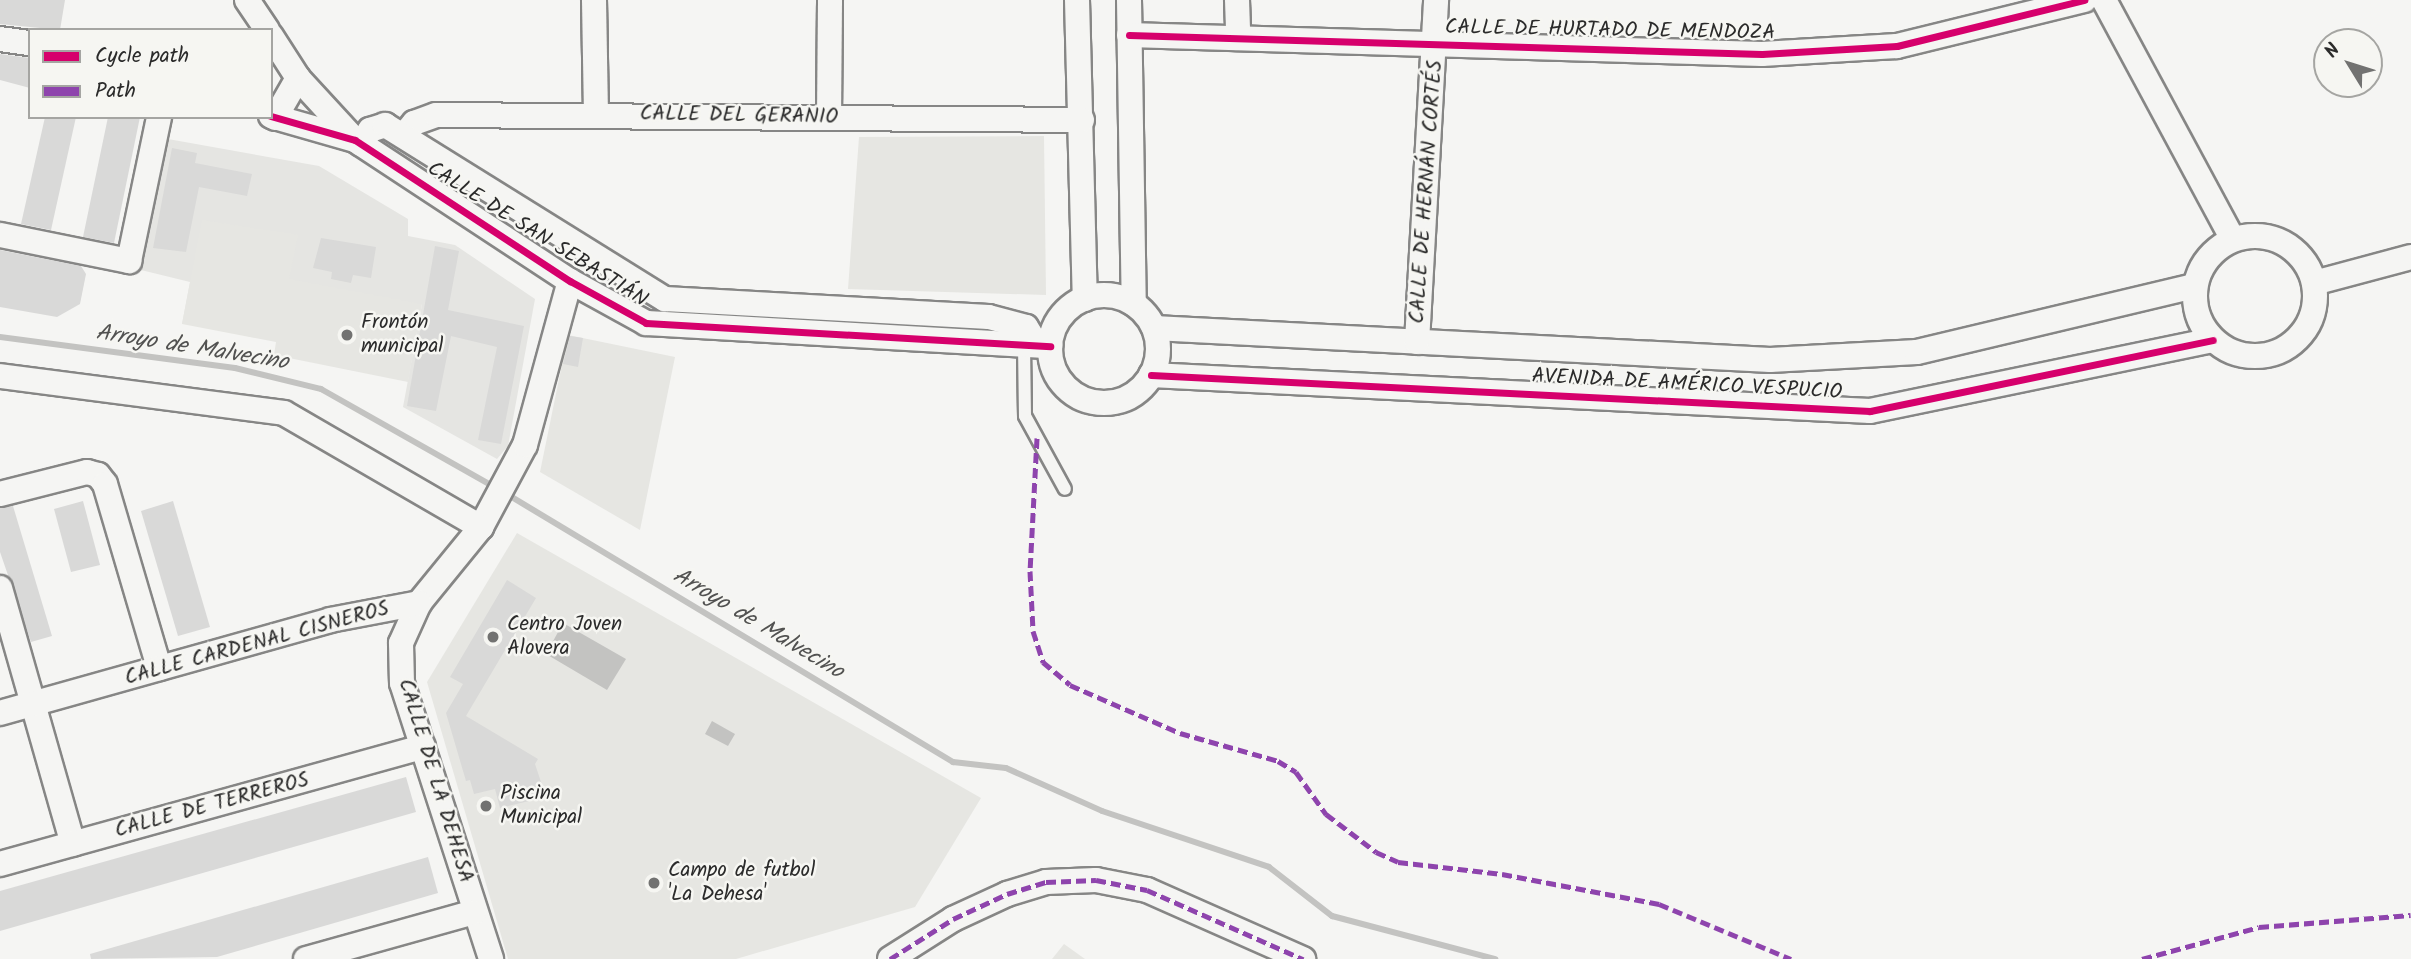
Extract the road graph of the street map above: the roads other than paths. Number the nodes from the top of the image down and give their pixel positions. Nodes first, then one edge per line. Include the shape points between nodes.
1 (594, 0) edge
2 (830, 0) edge
3 (1077, 0) edge
4 (1129, 0) edge
5 (1237, 0) edge
6 (1436, 0) edge
7 (2084, 0) edge
8 (2104, 0) edge
9 (1129, 35) junction
10 (0, 38) edge
11 (1238, 38) junction
12 (273, 39) edge
13 (28, 43) edge
14 (1437, 45) junction
15 (298, 78) junction
16 (596, 114) junction
17 (273, 117) edge
18 (829, 117) junction
19 (159, 119) edge
20 (1082, 120) junction
21 (404, 135) junction
22 (358, 142) junction
23 (0, 234) edge
24 (2233, 240) junction
25 (2411, 257) edge
26 (569, 281) junction
27 (2314, 283) junction
28 (2195, 286) junction
29 (1085, 299) junction
30 (1134, 304) junction
31 (1154, 328) junction
32 (2213, 340) junction
33 (1417, 342) junction
34 (1037, 345) junction
35 (1151, 375) junction
36 (0, 376) edge
37 (1065, 489) dead end
38 (0, 494) edge
39 (486, 519) junction
40 (0, 588) edge
41 (419, 603) junction
42 (159, 668) junction
43 (34, 704) junction
44 (0, 713) edge
45 (423, 747) junction
46 (73, 844) junction
47 (0, 864) edge
48 (474, 912) junction
49 (306, 959) edge
50 (491, 959) edge
51 (890, 959) edge
52 (1303, 959) edge

1 - 16 street
2 - 18 street
3 - 20 street
4 - 9 street
5 - 11 street
6 - 14 street, CALLE DE HERNÁN CORTÉS
7 - 14 street, CALLE DE HURTADO DE MENDOZA via 1897,46 1762,54
8 - 24 street
9 - 11 street, CALLE DE HURTADO DE MENDOZA
9 - 30 street
10 - 13 street
11 - 14 street, CALLE DE HURTADO DE MENDOZA
12 - 15 street
14 - 33 street, CALLE DE HERNÁN CORTÉS
15 - 17 street
15 - 22 street
16 - 18 street, CALLE DEL GERANIO
16 - 21 street, CALLE DEL GERANIO via 436,115 414,123
17 - 22 street, CALLE DE SAN SEBASTIÁN
18 - 20 street, CALLE DEL GERANIO
19 - 23 street via 130,261
20 - 29 street
21 - 22 street via 385,124
21 - 34 street via 664,299 989,317 1026,327
22 - 26 street, CALLE DE SAN SEBASTIÁN
24 - 27 street via 2254,236 2283,244 2306,264
24 - 28 street via 2202,266
25 - 27 street
26 - 34 street, CALLE DE SAN SEBASTIÁN via 646,323
26 - 39 street, CALLE CARDENAL CISNEROS via 525,445
27 - 32 street via 2309,320 2284,348 2247,356
28 - 32 street via 2196,307
28 - 33 street, AVENIDA DE AMÉRICO VESPUCIO via 1917,352 1770,360
29 - 30 street via 1110,296
29 - 34 street via 1060,317
30 - 31 street
31 - 33 street, AVENIDA DE AMÉRICO VESPUCIO
31 - 35 street via 1158,344
32 - 35 street, AVENIDA DE AMÉRICO VESPUCIO via 1870,411
34 - 35 street via 1074,394 1097,403 1128,398
34 - 37 lane via 1025,416
36 - 39 street via 284,413
38 - 42 street via 86,472 98,475 106,484
39 - 41 street, CALLE CARDENAL CISNEROS
40 - 43 street
41 - 42 street, CALLE CARDENAL CISNEROS via 330,621
41 - 45 street, CALLE DE LA DEHESA via 401,643 402,683
42 - 43 street, CALLE CARDENAL CISNEROS
43 - 44 street, CALLE CARDENAL CISNEROS
43 - 46 street
45 - 46 street, CALLE DE TERREROS
45 - 48 street, CALLE DE LA DEHESA
46 - 47 street, CALLE DE TERREROS
48 - 49 street
48 - 50 street, CALLE DE LA DEHESA
51 - 52 street via 953,919 1007,894 1046,882 1096,880 1147,890

